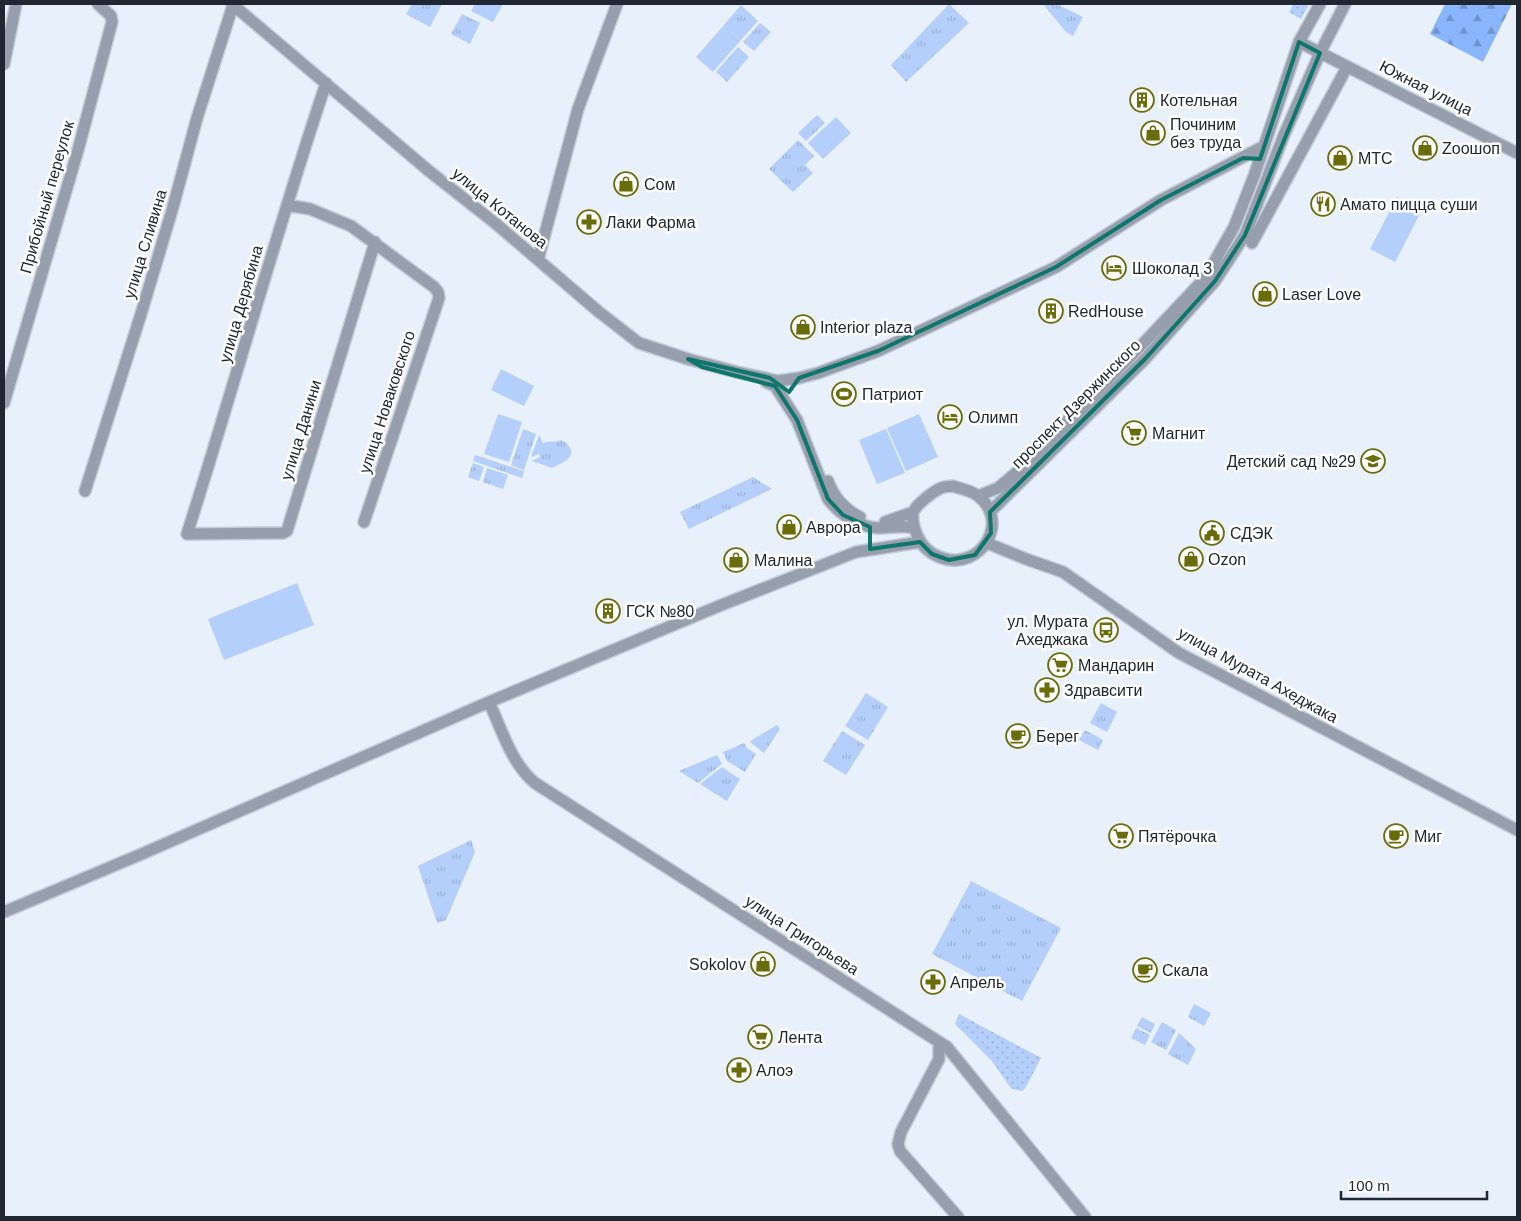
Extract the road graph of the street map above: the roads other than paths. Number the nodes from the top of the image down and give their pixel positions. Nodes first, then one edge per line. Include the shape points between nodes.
1 (16, 4) edge
2 (98, 4) edge
3 (232, 4) edge
4 (617, 4) edge
5 (1320, 4) edge
6 (1344, 4) edge
7 (8, 18) edge
8 (1300, 42) junction
9 (1320, 52) junction
10 (4, 64) edge
11 (1347, 67) junction
12 (326, 82) junction
13 (1264, 146) junction
14 (1517, 153) edge
15 (1243, 158) junction
16 (1258, 163) junction
17 (287, 205) junction
18 (375, 242) junction
19 (1252, 243) dead end
20 (538, 260) junction
21 (688, 360) junction
22 (799, 378) junction
23 (778, 381) junction
24 (789, 392) junction
25 (4, 403) edge
26 (85, 491) dead end
27 (978, 496) junction
28 (913, 512) junction
29 (990, 512) junction
30 (364, 522) dead end
31 (870, 527) junction
32 (914, 528) junction
33 (187, 534) joint
34 (920, 542) junction
35 (987, 543) junction
36 (870, 549) junction
37 (489, 702) junction
38 (1517, 828) edge
39 (4, 912) edge
40 (939, 1042) junction
41 (958, 1217) edge
42 (1085, 1217) edge

1 - 7 street
2 - 25 street, Прибойный переулок via 112,16 112,22
3 - 12 street, улица Котанова
3 - 26 street, улица Сливина
4 - 20 street via 578,109
5 - 8 street, проспект Дзержинского
6 - 9 street, проспект Дзержинского
7 - 10 street
8 - 9 street
8 - 13 street, проспект Дзержинского
9 - 11 street, Южная улица
9 - 29 street, проспект Дзержинского via 1245,235 1215,281 1145,359
11 - 14 street, Южная улица
11 - 19 street
12 - 17 street, улица Дерябина
12 - 20 street, улица Котанова
13 - 15 street
13 - 16 street, проспект Дзержинского
15 - 16 street via 1254,158
15 - 22 street via 1161,200 1056,267 878,351
16 - 27 street, проспект Дзержинского via 1234,227 1205,278 1017,472 998,488
17 - 18 street via 310,209 351,226
17 - 33 street, улица Дерябина
18 - 30 street, улица Новаковского via 438,292 438,298
18 - 33 street, улица Данини via 287,531
20 - 21 street, улица Котанова via 640,343
21 - 23 street, улица Котанова
21 - 31 street via 728,375 775,386 797,420 828,499 843,515
22 - 23 street
22 - 24 street
23 - 24 street
24 - 28 street via 831,490 840,502 872,522 891,521
27 - 28 street via 953,486 943,487 928,496
27 - 29 street
28 - 32 street
29 - 35 street via 991,528
31 - 32 street
31 - 36 street via 873,534
32 - 34 street
34 - 35 street via 932,554 958,561 975,555
34 - 36 street
35 - 38 street, улица Мурата Ахеджака via 1063,572 1179,653
36 - 37 street via 719,606
37 - 39 street
37 - 40 street, улица Григорьева via 515,759 535,783
40 - 41 street via 939,1059 901,1132 898,1144 900,1151
40 - 42 street, улица Григорьева via 947,1047

